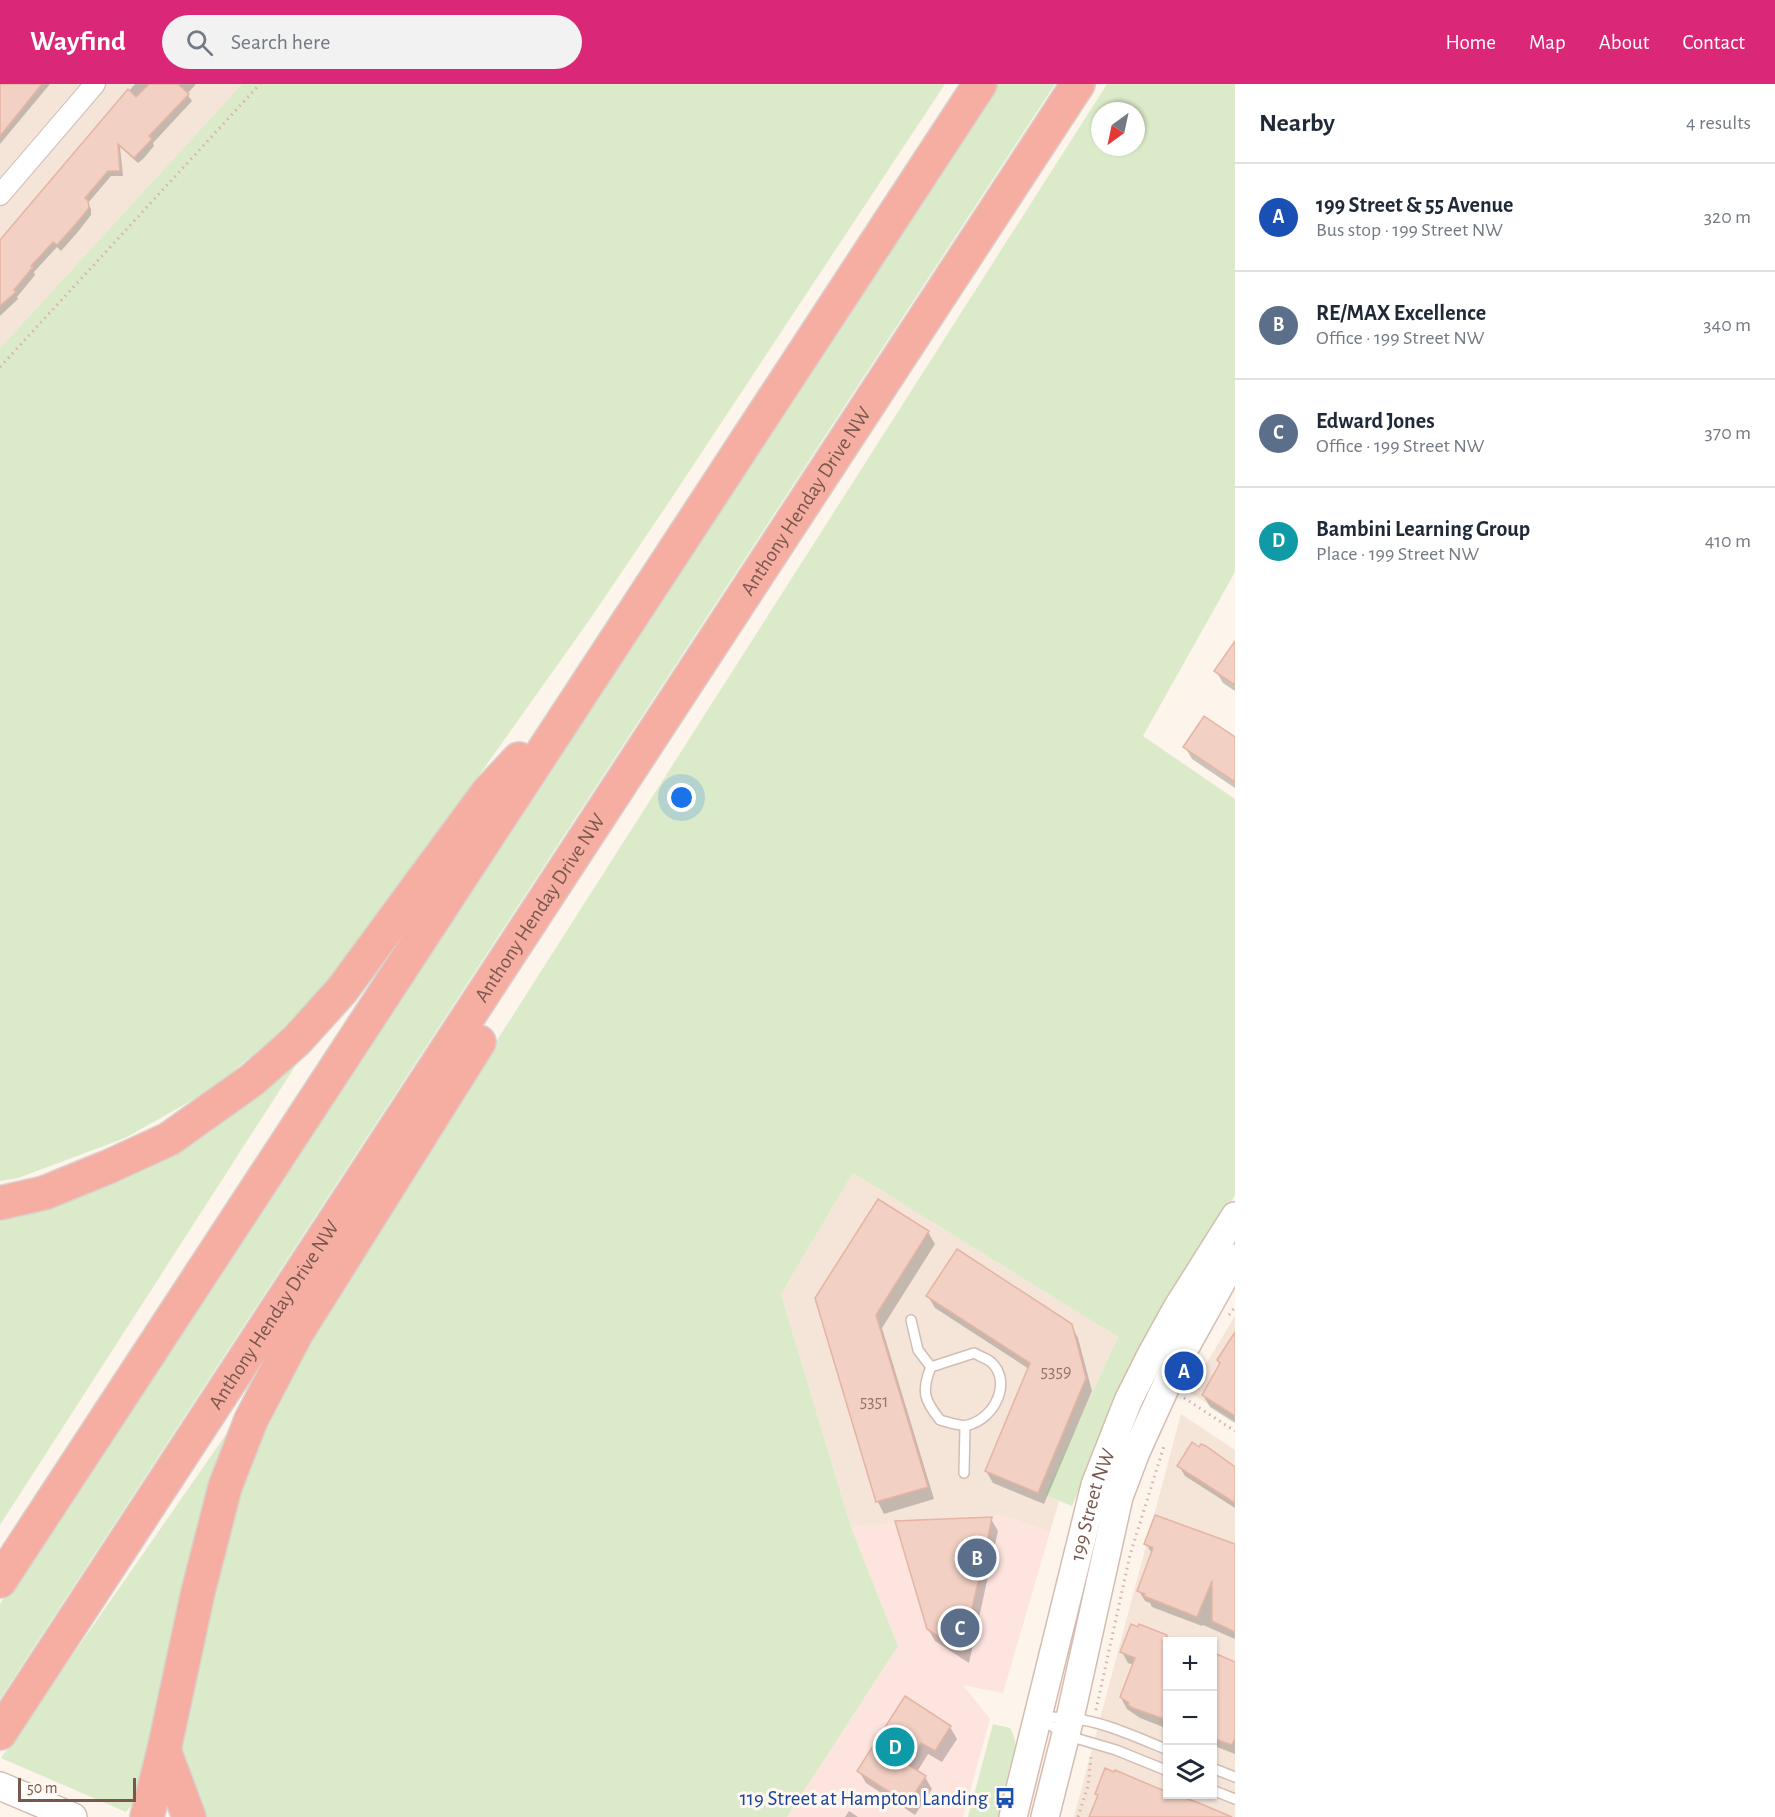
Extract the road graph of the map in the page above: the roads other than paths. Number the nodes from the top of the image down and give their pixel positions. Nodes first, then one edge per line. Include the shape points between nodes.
1 (95, 84) edge
2 (980, 84) edge
3 (1078, 84) edge
4 (0, 195) edge
5 (585, 687) junction
6 (585, 839) junction
7 (0, 1203) edge
8 (1235, 1216) edge
9 (1235, 1258) edge
10 (911, 1320) dead end
11 (931, 1367) junction
12 (965, 1426) junction
13 (964, 1473) dead end
14 (0, 1581) edge
15 (1038, 1717) junction
16 (1079, 1730) junction
17 (0, 1733) edge
18 (1163, 1748) edge
19 (164, 1750) junction
20 (1163, 1769) edge
21 (1217, 1770) edge
22 (1235, 1777) edge
23 (0, 1786) edge
24 (1217, 1792) edge
25 (1235, 1799) edge
26 (63, 1813) edge
27 (147, 1817) edge
28 (189, 1817) edge
29 (1013, 1817) edge
30 (1045, 1817) edge

1 - 4 street
2 - 5 highway
3 - 6 highway, Anthony Henday Drive NW
5 - 7 highway via 488,792 342,990 297,1040 261,1072 168,1139 44,1193
5 - 14 highway
6 - 17 highway, Anthony Henday Drive NW
6 - 19 highway via 525,968 296,1334 251,1420 225,1487
8 - 15 main road, 199 Street NW via 1151,1355 1110,1443 1080,1540
9 - 16 main road, 199 Street NW via 1176,1364 1119,1497
10 - 11 lane via 918,1350
11 - 12 lane via 924,1394 930,1407 940,1420
11 - 12 lane via 974,1353 991,1362 1000,1377 997,1405 981,1421
12 - 13 lane
15 - 16 lane
15 - 16 lane
15 - 29 main road, 199 Street NW
16 - 18 lane via 1120,1731
16 - 20 lane
16 - 30 main road, 199 Street NW
19 - 27 highway
19 - 28 highway
21 - 22 lane
23 - 26 main road
24 - 25 lane

